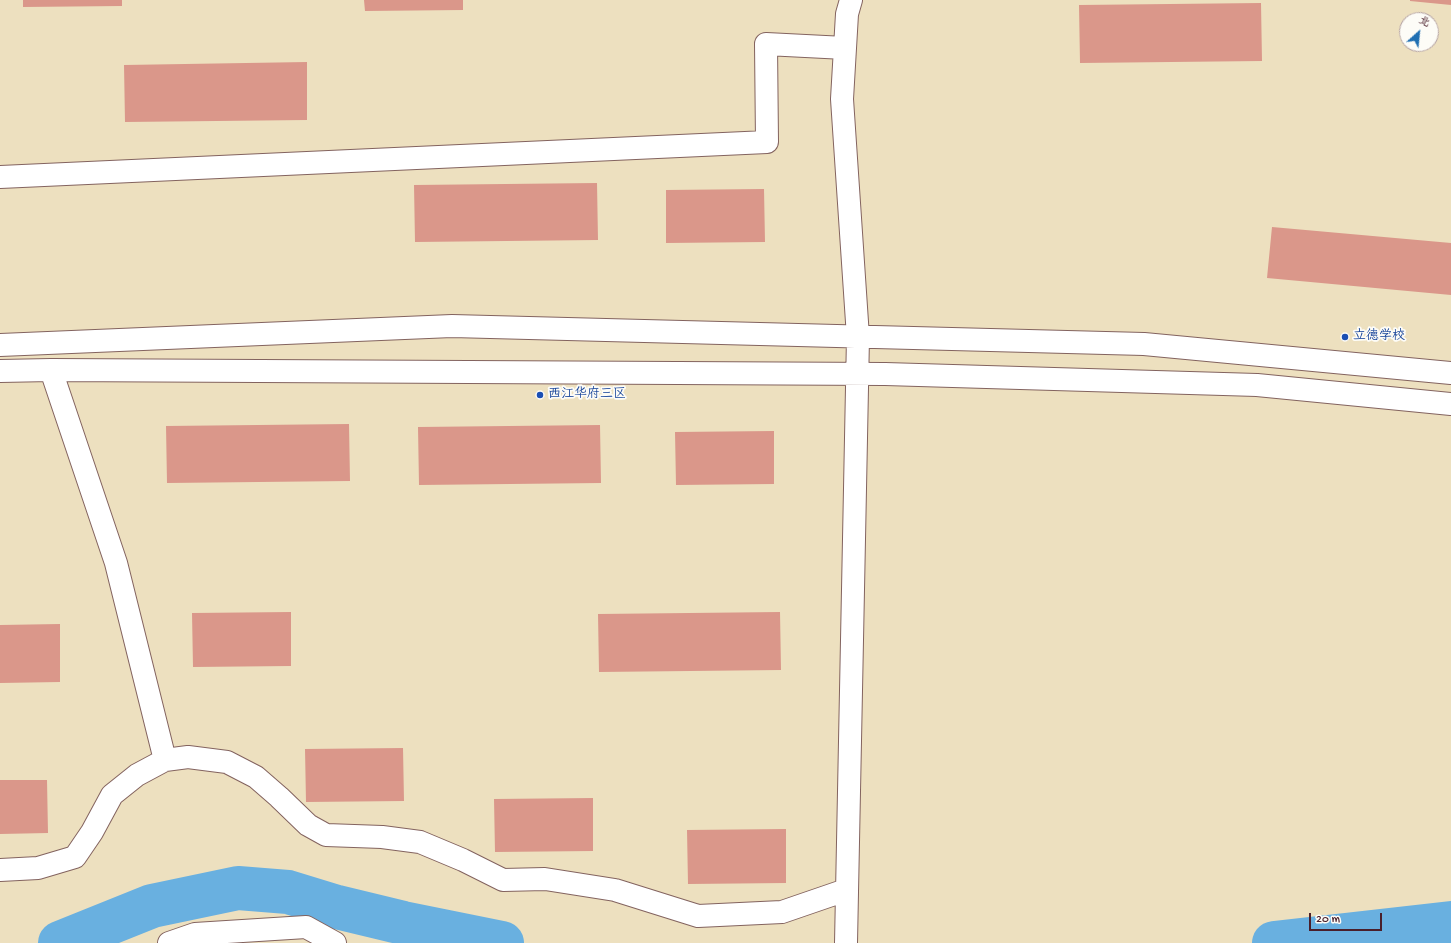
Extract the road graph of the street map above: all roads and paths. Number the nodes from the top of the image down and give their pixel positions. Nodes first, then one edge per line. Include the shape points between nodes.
1 (851, 0) edge
2 (845, 48) junction
3 (0, 177) edge
4 (858, 337) junction
5 (0, 345) edge
6 (51, 370) junction
7 (0, 371) edge
8 (1451, 373) edge
9 (858, 374) junction
10 (1451, 404) edge
11 (165, 760) junction
12 (0, 870) edge
13 (846, 890) junction
14 (846, 938) edge
15 (170, 943) edge
16 (334, 943) edge

1 - 2 street via 847,14
2 - 3 street via 766,44 767,142
2 - 4 street via 842,99
4 - 5 street via 452,326
4 - 8 street via 1144,344
4 - 9 street
6 - 7 street
6 - 9 street
6 - 11 street via 116,563
9 - 10 street via 1257,385
9 - 13 street
11 - 12 street via 137,775 112,795 92,832 74,857 38,868
11 - 13 street via 188,757 227,762 256,777 308,825 326,834 420,842 503,880 545,879 615,890 698,916 782,912
13 - 14 street
15 - 16 street via 195,934 306,927

